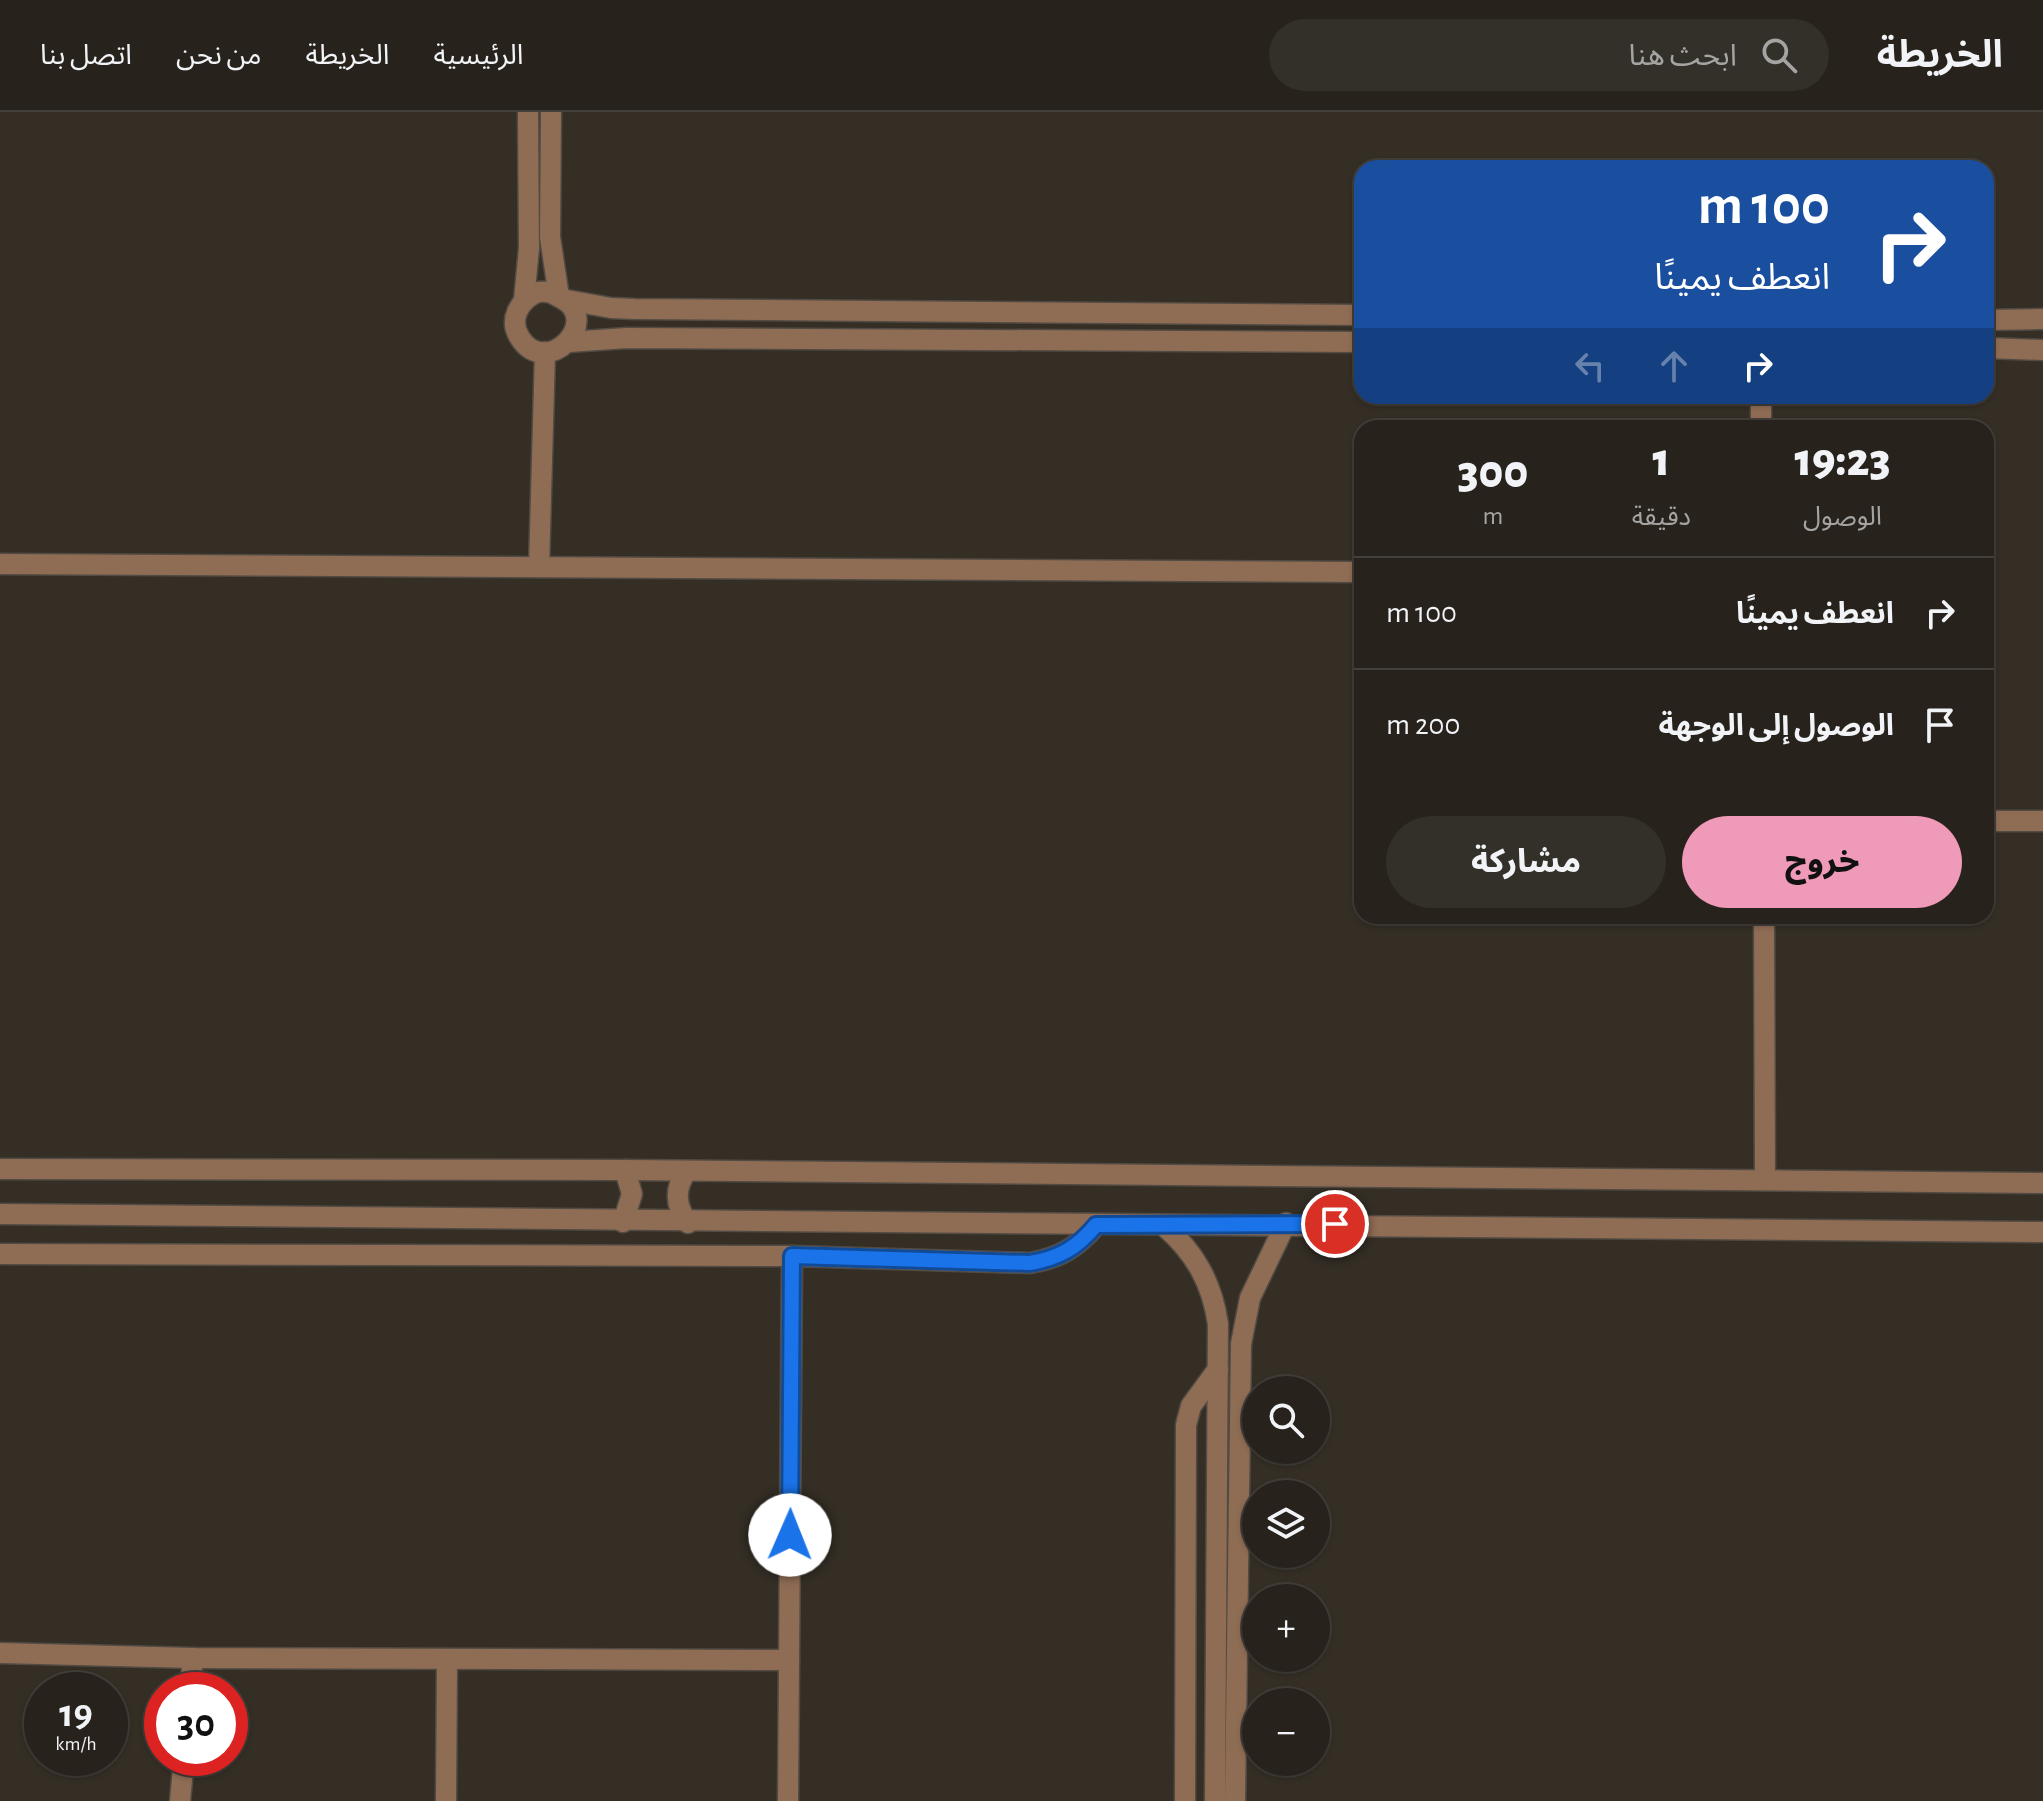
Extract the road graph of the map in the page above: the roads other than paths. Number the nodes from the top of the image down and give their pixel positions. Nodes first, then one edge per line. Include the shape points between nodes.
1 (528, 112) edge
2 (551, 112) edge
3 (563, 299) junction
4 (524, 300) junction
5 (1354, 315) edge
6 (2043, 319) edge
7 (1994, 320) edge
8 (569, 342) junction
9 (1354, 342) edge
10 (1994, 348) edge
11 (2043, 350) edge
12 (545, 352) junction
13 (0, 564) edge
14 (539, 567) junction
15 (1354, 572) edge
16 (1994, 821) edge
17 (2043, 821) edge
18 (1764, 924) edge
19 (0, 1169) edge
20 (625, 1170) junction
21 (687, 1171) junction
22 (1765, 1180) junction
23 (2043, 1183) edge
24 (0, 1214) edge
25 (623, 1222) junction
26 (688, 1223) junction
27 (1286, 1223) junction
28 (1096, 1225) junction
29 (1163, 1225) junction
30 (2043, 1232) edge
31 (0, 1254) edge
32 (792, 1256) junction
33 (1218, 1369) junction
34 (0, 1653) edge
35 (193, 1658) junction
36 (447, 1659) junction
37 (789, 1660) junction
38 (192, 1672) edge
39 (182, 1776) edge
40 (180, 1801) edge
41 (446, 1801) edge
42 (788, 1801) edge
43 (1185, 1801) edge
44 (1215, 1801) edge
45 (1235, 1801) edge

1 - 4 street
2 - 3 street via 550,237
3 - 4 street via 545,291
3 - 5 street via 635,309
3 - 8 street via 572,306 576,321
4 - 12 street via 515,321 519,336 530,348
6 - 7 street
8 - 9 street
8 - 12 street
10 - 11 street
12 - 14 street
13 - 14 street
14 - 15 street
16 - 17 street
18 - 22 street
19 - 20 street
20 - 21 street
20 - 25 street via 632,1194
21 - 22 street
21 - 26 street via 677,1196
22 - 23 street
24 - 25 street
25 - 26 street
26 - 28 street
27 - 29 street
27 - 30 street
27 - 45 street via 1250,1298 1241,1344
28 - 29 street
28 - 32 street via 1067,1252 1030,1263
29 - 33 street via 1195,1258 1210,1288 1218,1324
31 - 32 street
32 - 37 street
33 - 43 street via 1191,1406 1186,1425
33 - 44 street
34 - 35 street
35 - 36 street
35 - 38 street
36 - 37 street
36 - 41 street
37 - 42 street
39 - 40 street

